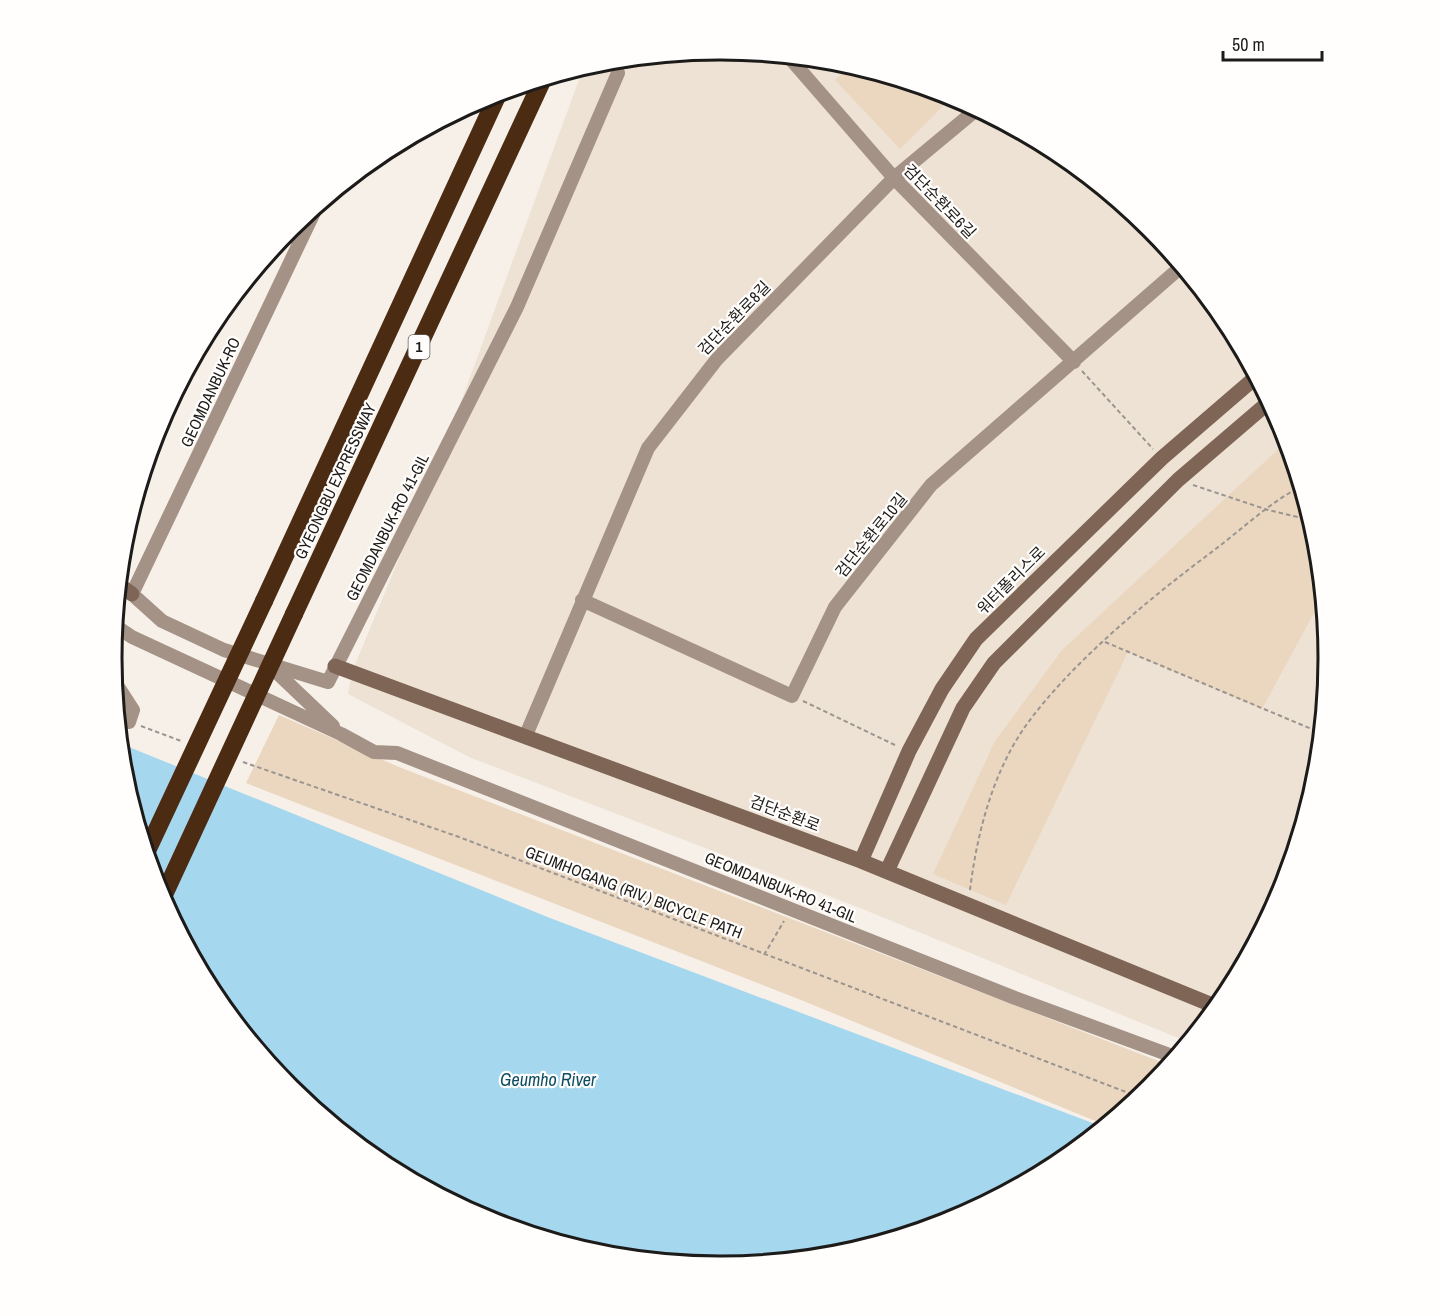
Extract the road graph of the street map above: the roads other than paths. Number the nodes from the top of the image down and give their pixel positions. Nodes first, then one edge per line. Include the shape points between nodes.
1 (796, 65) edge
2 (618, 73) dead end
3 (539, 88) edge
4 (493, 105) edge
5 (969, 115) edge
6 (894, 178) junction
7 (295, 238) edge
8 (1176, 272) edge
9 (1074, 362) junction
10 (1250, 382) edge
11 (1262, 408) edge
12 (126, 590) edge
13 (132, 594) junction
14 (582, 600) junction
15 (123, 631) edge
16 (267, 663) junction
17 (335, 666) junction
18 (123, 694) edge
19 (129, 722) road end
20 (341, 734) junction
21 (526, 735) junction
22 (151, 842) edge
23 (861, 861) junction
24 (887, 872) junction
25 (167, 888) edge
26 (1208, 1003) edge
27 (1166, 1055) edge

1 - 6 street, 검단순환로6길
2 - 17 street, GEOMDANBUK-RO 41-GIL via 517,307
3 - 25 highway, GYEONGBU EXPRESSWAY / 1, bridge
4 - 22 highway, GYEONGBU EXPRESSWAY / 1, bridge
5 - 6 street, 검단순환로8길
6 - 9 street, 검단순환로6길
6 - 14 street, 검단순환로8길 via 717,358 648,448
7 - 13 street, GEOMDANBUK-RO
8 - 9 street, 검단순환로10길
9 - 14 street, 검단순환로10길 via 931,485 835,607 792,696
10 - 23 main road, 워터폴리스로 via 1162,458 976,639 942,689 909,751
11 - 24 main road via 1178,480 994,663 963,708
12 - 13 main road
13 - 16 street via 162,621 224,650
14 - 21 street, 검단순환로8길
15 - 20 street
16 - 17 street via 328,682
16 - 20 street
17 - 21 main road, 검단순환로
18 - 19 street via 133,710
20 - 27 street, GEOMDANBUK-RO 41-GIL via 374,752 397,753
21 - 23 main road, 검단순환로
23 - 24 main road, 검단순환로
24 - 26 main road, 검단순환로

